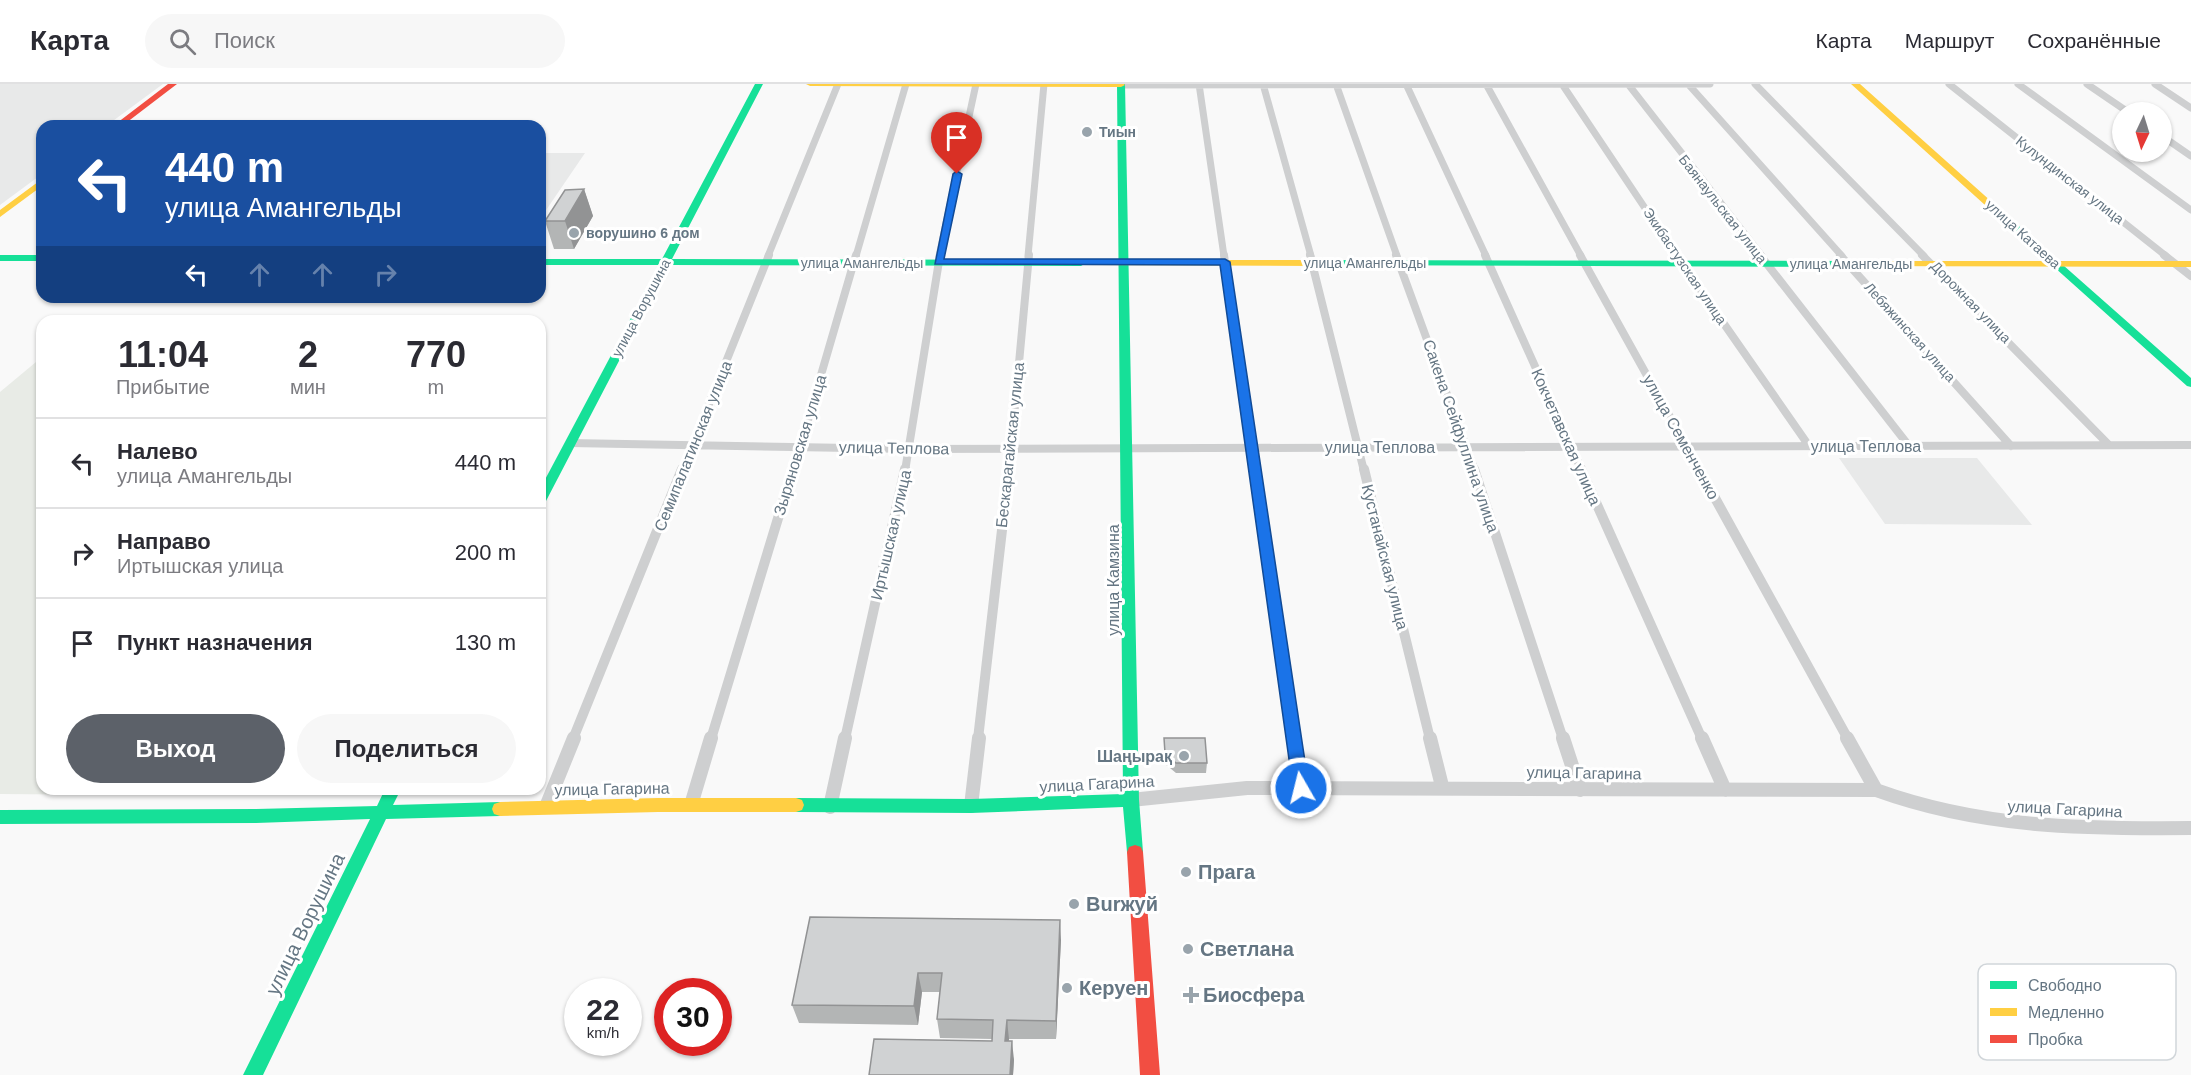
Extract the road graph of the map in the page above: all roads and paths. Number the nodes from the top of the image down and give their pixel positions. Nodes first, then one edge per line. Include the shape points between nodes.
1 (173, 84) edge
2 (759, 84) edge
3 (810, 84) edge
4 (838, 84) edge
5 (906, 84) edge
6 (976, 84) edge
7 (1044, 84) edge
8 (1199, 84) edge
9 (1263, 84) edge
10 (1336, 84) edge
11 (1406, 84) edge
12 (1486, 84) edge
13 (1562, 84) edge
14 (1628, 84) edge
15 (1688, 84) edge
16 (1710, 84) edge
17 (1755, 84) edge
18 (1855, 84) edge
19 (1949, 84) edge
20 (2018, 84) edge
21 (2086, 84) edge
22 (2155, 84) edge
23 (1121, 85) edge
24 (2113, 102) edge
25 (2191, 108) edge
26 (125, 120) edge
27 (2172, 142) edge
28 (2191, 156) edge
29 (36, 187) edge
30 (2191, 210) edge
31 (0, 214) edge
32 (0, 258) edge
33 (36, 258) edge
34 (546, 262) edge
35 (938, 262) junction
36 (1027, 262) junction
37 (1225, 262) junction
38 (664, 263) junction
39 (767, 263) junction
40 (853, 263) junction
41 (1124, 263) junction
42 (1399, 263) junction
43 (1489, 263) junction
44 (1585, 263) junction
45 (1313, 264) junction
46 (1682, 264) junction
47 (1766, 264) junction
48 (1849, 264) junction
49 (1934, 264) junction
50 (2058, 264) junction
51 (2184, 264) edge
52 (2191, 276) edge
53 (2191, 384) edge
54 (570, 443) junction
55 (693, 445) junction
56 (2109, 445) junction
57 (2191, 445) edge
58 (800, 446) junction
59 (1809, 446) junction
60 (1909, 446) junction
61 (2011, 446) junction
62 (1357, 447) junction
63 (1467, 447) junction
64 (1571, 447) junction
65 (1686, 447) junction
66 (1011, 448) junction
67 (1128, 448) junction
68 (1252, 448) junction
69 (910, 449) junction
70 (546, 489) edge
71 (1442, 786) junction
72 (1301, 788) junction
73 (1580, 790) junction
74 (1725, 790) junction
75 (1876, 790) junction
76 (390, 795) edge
77 (1131, 800) junction
78 (691, 805) junction
79 (971, 806) junction
80 (546, 807) junction
81 (830, 807) junction
82 (381, 812) junction
83 (0, 817) edge
84 (2191, 828) edge
85 (253, 1075) edge
86 (1150, 1075) edge

1 - 26 street
2 - 38 street, улица Ворушина
3 - 4 street
4 - 5 street
4 - 39 street, Семипалатинская улица
5 - 6 street
5 - 40 street, Зыряновская улица
6 - 7 street
6 - 35 street, Иртышская улица
7 - 23 street
7 - 36 street, Бескарагайская улица
8 - 9 street
8 - 23 street
8 - 37 street
9 - 10 street
9 - 45 street, Кустанайская улица
10 - 11 street
10 - 42 street, Сакена Сейфуллина улица
11 - 12 street
11 - 43 street, Кокчетавская улица
12 - 13 street
12 - 44 street, улица Семенченко
13 - 14 street
13 - 46 street, Экибастузская улица
14 - 15 street
14 - 47 street, Баянаульская улица
15 - 16 street
15 - 48 street, Лебяжинская улица
17 - 49 street, Дорожная улица
18 - 50 street, улица Катаева
19 - 51 street, Кулундинская улица
20 - 30 street
21 - 24 street
22 - 25 street
23 - 41 street, улица Камзина
27 - 28 street
29 - 31 street
32 - 33 street
34 - 38 street, улица Амангельды
35 - 36 street, улица Амангельды
35 - 40 street, улица Амангельды
35 - 69 street, Иртышская улица
36 - 41 street, улица Амангельды
36 - 66 street, Бескарагайская улица
37 - 41 street, улица Амангельды
37 - 45 street, улица Амангельды
37 - 68 street
38 - 39 street, улица Амангельды
38 - 54 street, улица Ворушина
39 - 40 street, улица Амангельды
39 - 55 street, Семипалатинская улица
40 - 58 street, Зыряновская улица
41 - 67 street, улица Камзина
42 - 43 street, улица Амангельды
42 - 45 street, улица Амангельды
42 - 63 street, Сакена Сейфуллина улица
43 - 44 street, улица Амангельды
43 - 64 street, Кокчетавская улица
44 - 46 street, улица Амангельды
44 - 65 street, улица Семенченко
45 - 62 street, Кустанайская улица
46 - 47 street, улица Амангельды
46 - 59 street, Экибастузская улица
47 - 48 street, улица Амангельды
47 - 60 street, Баянаульская улица
48 - 49 street, улица Амангельды
48 - 61 street, Лебяжинская улица
49 - 50 street, улица Амангельды
49 - 56 street, Дорожная улица
50 - 51 street, улица Амангельды
50 - 53 street, улица Катаева
51 - 52 street, Кулундинская улица
54 - 55 street, улица Теплова
54 - 70 street, улица Ворушина
55 - 58 street, улица Теплова
55 - 80 street, Семипалатинская улица
56 - 57 street, улица Теплова
56 - 61 street, улица Теплова
58 - 69 street, улица Теплова
58 - 78 street, Зыряновская улица
59 - 60 street, улица Теплова
59 - 65 street, улица Теплова
60 - 61 street, улица Теплова
62 - 63 street, улица Теплова
62 - 68 street, улица Теплова
62 - 71 street, Кустанайская улица
63 - 64 street, улица Теплова
63 - 73 street, Сакена Сейфуллина улица
64 - 65 street, улица Теплова
64 - 74 street, Кокчетавская улица
65 - 75 street, улица Семенченко
66 - 67 street, улица Теплова
66 - 69 street, улица Теплова
66 - 79 street, Бескарагайская улица
67 - 68 street, улица Теплова
67 - 77 street, улица Камзина
68 - 72 street
69 - 81 street, Иртышская улица
71 - 72 street, улица Гагарина
71 - 73 street, улица Гагарина
72 - 77 street, улица Гагарина via 1247,788
73 - 74 street, улица Гагарина
74 - 75 street, улица Гагарина
75 - 84 street, улица Гагарина via 1988,822 2070,829
76 - 82 street, улица Ворушина
77 - 79 street, улица Гагарина
77 - 86 street, улица Камзина
78 - 80 street, улица Гагарина
78 - 81 street, улица Гагарина
79 - 81 street, улица Гагарина
80 - 82 street, улица Гагарина
82 - 83 street, улица Гагарина
82 - 85 street, улица Ворушина

